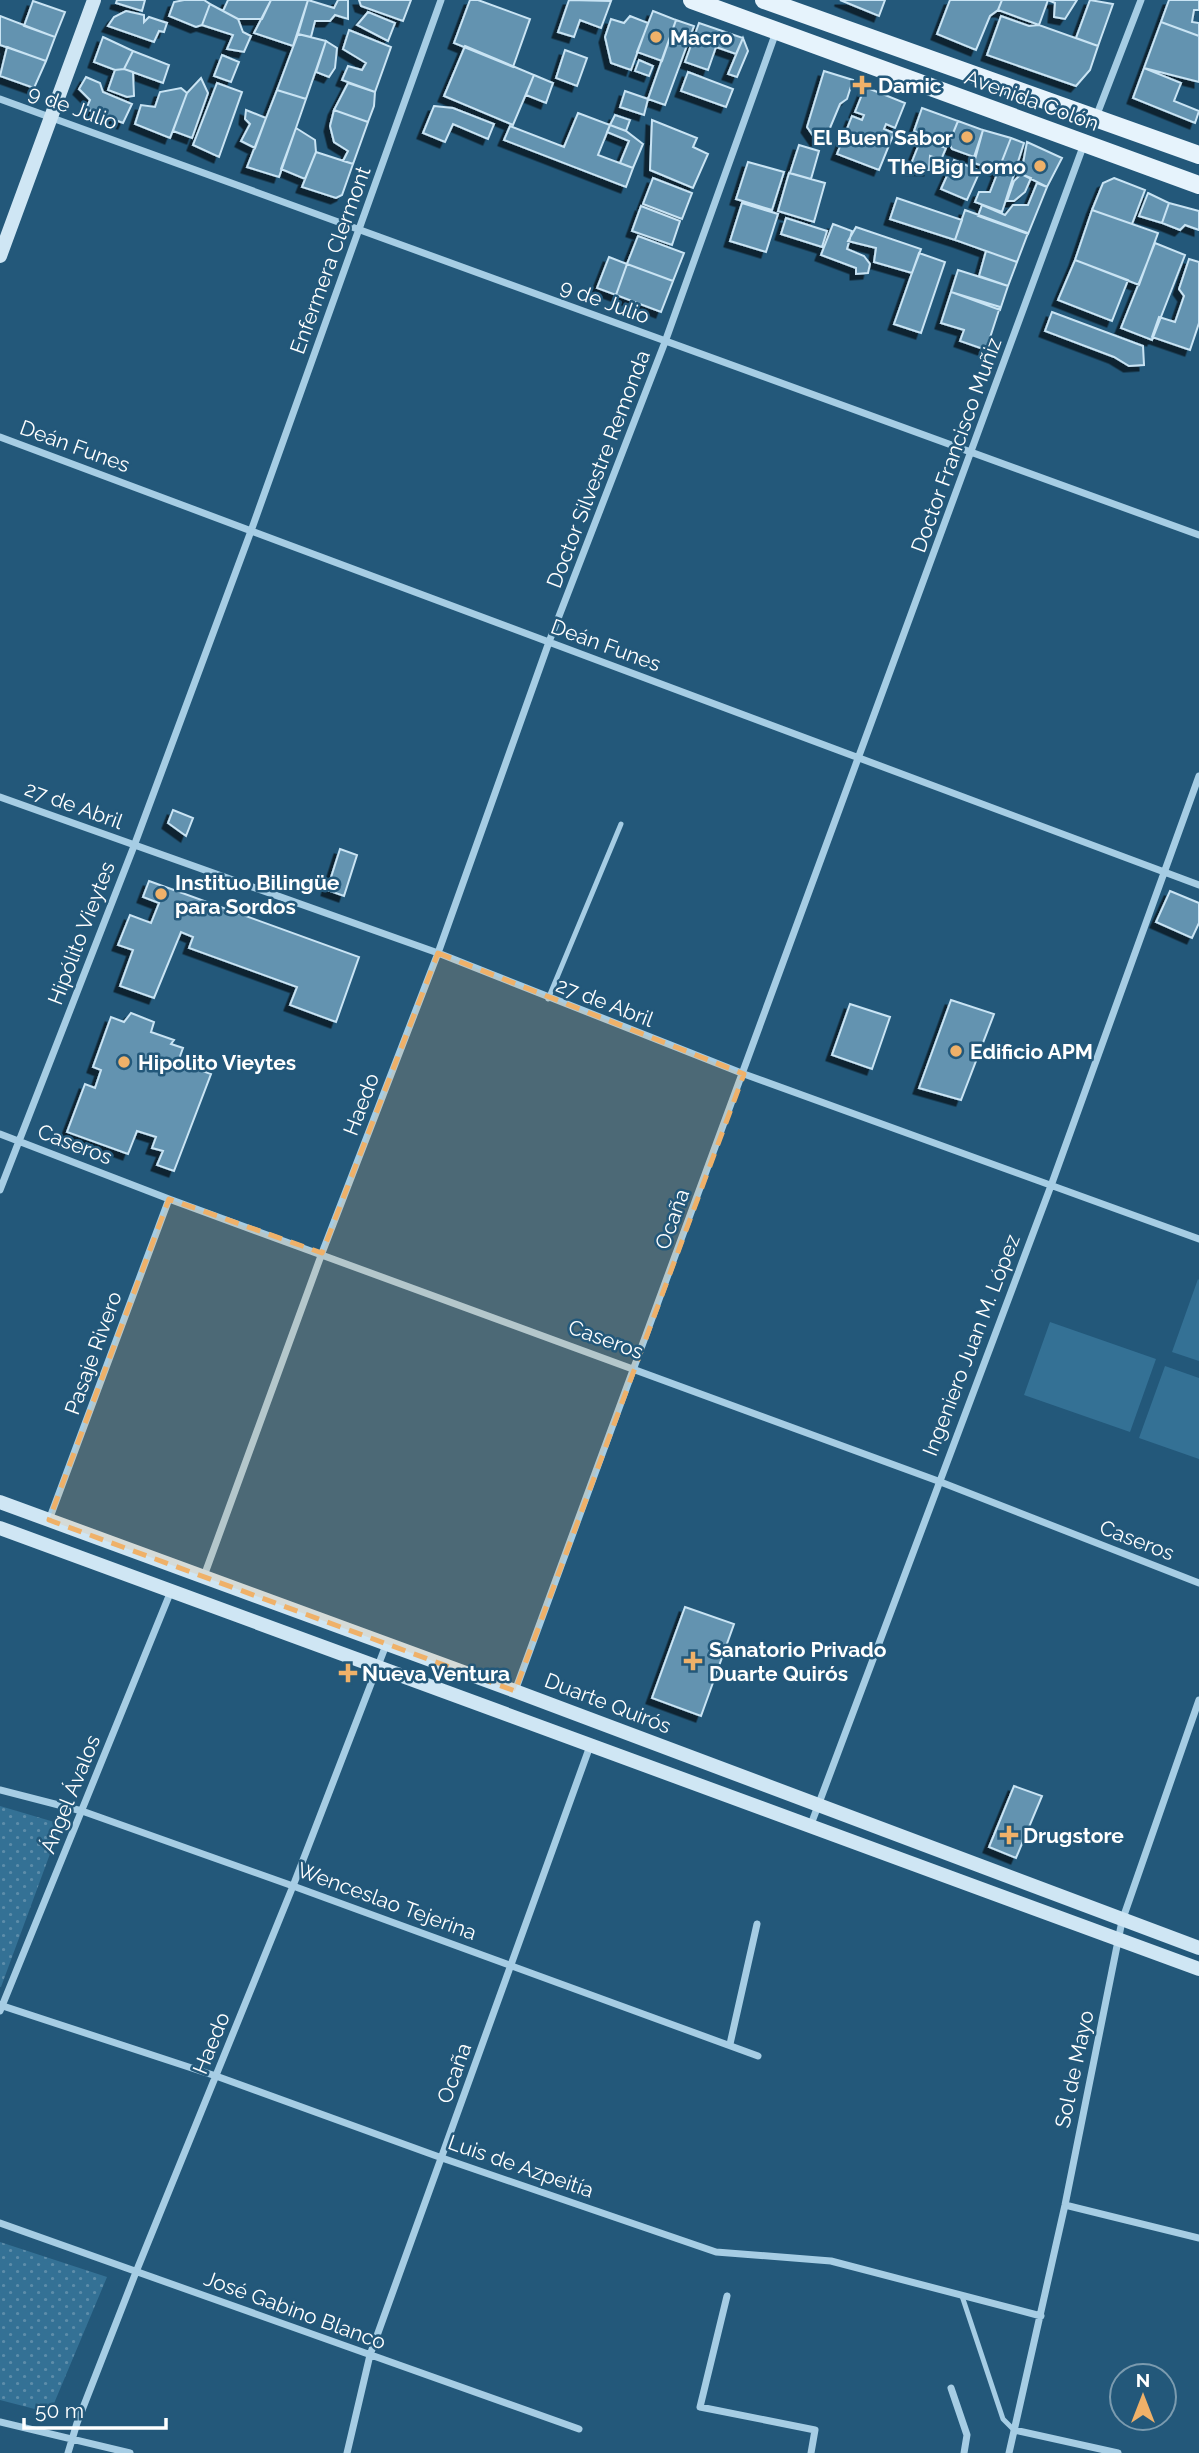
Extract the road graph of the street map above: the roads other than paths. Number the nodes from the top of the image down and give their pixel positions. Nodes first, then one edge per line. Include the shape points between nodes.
1 (93, 0) edge
2 (441, 0) edge
3 (692, 0) edge
4 (764, 0) edge
5 (1142, 0) edge
6 (788, 4) edge
7 (777, 31) junction
8 (0, 99) edge
9 (1095, 117) junction
10 (52, 118) junction
11 (1084, 143) junction
12 (1199, 155) edge
13 (1199, 185) edge
14 (360, 231) junction
15 (0, 256) edge
16 (665, 342) junction
17 (0, 437) edge
18 (972, 454) junction
19 (251, 531) junction
20 (1199, 535) edge
21 (549, 642) junction
22 (858, 758) junction
23 (1199, 776) edge
24 (0, 797) edge
25 (621, 824) dead end
26 (134, 846) junction
27 (1164, 873) junction
28 (1199, 885) edge
29 (438, 953) junction
30 (548, 999) junction
31 (744, 1074) junction
32 (0, 1133) edge
33 (19, 1140) junction
34 (1052, 1183) junction
35 (0, 1190) edge
36 (169, 1199) junction
37 (1199, 1239) edge
38 (322, 1253) junction
39 (635, 1368) junction
40 (939, 1481) junction
41 (0, 1502) edge
42 (49, 1520) junction
43 (0, 1528) edge
44 (203, 1577) junction
45 (1199, 1583) edge
46 (171, 1591) junction
47 (386, 1645) junction
48 (378, 1668) junction
49 (515, 1691) junction
50 (1199, 1700) edge
51 (590, 1746) junction
52 (0, 1790) edge
53 (818, 1806) junction
54 (82, 1811) junction
55 (810, 1828) junction
56 (293, 1886) junction
57 (1122, 1921) junction
58 (757, 1924) dead end
59 (1118, 1941) junction
60 (1199, 1948) edge
61 (512, 1965) junction
62 (1199, 1969) edge
63 (1, 2007) edge
64 (730, 2045) junction
65 (758, 2056) dead end
66 (216, 2076) junction
67 (442, 2158) junction
68 (1065, 2205) junction
69 (0, 2223) edge
70 (1199, 2238) edge
71 (135, 2272) junction
72 (727, 2297) dead end
73 (962, 2297) junction
74 (1041, 2316) junction
75 (370, 2356) junction
76 (951, 2388) dead end
77 (0, 2422) edge
78 (579, 2429) dead end
79 (1014, 2430) junction
80 (71, 2439) junction
81 (68, 2453) edge
82 (130, 2453) edge
83 (347, 2453) edge
84 (811, 2453) edge
85 (964, 2453) edge
86 (1009, 2453) edge
87 (1118, 2453) edge

1 - 10 main road
2 - 14 street, Enfermera Clermont
3 - 7 main road, Avenida Colón
4 - 6 main road, Avenida Colón
5 - 9 street
6 - 9 main road, Avenida Colón
7 - 11 main road, Avenida Colón
7 - 16 street, Doctor Silvestre Remonda
8 - 10 street, 9 de Julio
9 - 12 main road, Avenida Colón
10 - 14 street, 9 de Julio
10 - 15 main road
11 - 13 main road, Avenida Colón
11 - 18 street, Doctor Francisco Muñiz
14 - 16 street, 9 de Julio
14 - 19 street, Enfermera Clermont
16 - 18 street, 9 de Julio
16 - 21 street, Doctor Silvestre Remonda
17 - 19 street, Deán Funes
18 - 20 street, 9 de Julio
18 - 22 street, Doctor Francisco Muñiz
19 - 21 street, Deán Funes
19 - 26 street, Hipólito Vieytes
21 - 22 street, Deán Funes
21 - 29 street, Haedo
22 - 27 street, Deán Funes
22 - 31 street, Ocaña
23 - 27 street, Ingeniero Juan M. López
24 - 26 street, 27 de Abril
25 - 30 lane
26 - 29 street, 27 de Abril
26 - 33 street, Hipólito Vieytes
27 - 28 street, Deán Funes
27 - 34 street, Ingeniero Juan M. López
29 - 30 street, 27 de Abril
29 - 38 street, Haedo
30 - 31 street, 27 de Abril
31 - 34 street, 27 de Abril
31 - 39 street, Ocaña
32 - 33 street, Caseros
33 - 35 street, Hipólito Vieytes
33 - 36 street, Caseros
34 - 37 street, 27 de Abril
34 - 40 street, Ingeniero Juan M. López
36 - 38 street, Caseros
36 - 42 street, Pasaje Rivero
38 - 39 street, Caseros
38 - 44 street, Haedo
39 - 40 street, Caseros
39 - 49 street, Ocaña
40 - 45 street, Caseros
40 - 53 street, Ingeniero Juan M. López
41 - 42 main road, Duarte Quirós
42 - 44 main road, Duarte Quirós
43 - 46 main road
44 - 47 main road, Duarte Quirós
46 - 48 main road
46 - 54 street, Ángel Ávalos
47 - 48 street, Haedo
47 - 49 main road, Duarte Quirós
48 - 51 main road
48 - 56 street, Haedo
49 - 53 main road, Duarte Quirós
50 - 57 street, Sol de Mayo
51 - 55 main road
51 - 61 street, Ocaña
52 - 54 street, Wenceslao Tejerina
53 - 55 street, Ingeniero Juan M. López
53 - 57 main road, Duarte Quirós
54 - 56 street, Wenceslao Tejerina
54 - 63 street, Ángel Ávalos
55 - 59 main road
56 - 61 street, Wenceslao Tejerina
56 - 66 street, Haedo
57 - 59 street, Sol de Mayo
57 - 60 main road, Duarte Quirós
58 - 64 street
59 - 62 main road
59 - 68 street, Sol de Mayo
61 - 64 street, Wenceslao Tejerina
61 - 67 street, Ocaña
63 - 66 street, Luis de Azpeitía
64 - 65 street, Wenceslao Tejerina
66 - 67 street, Luis de Azpeitía
66 - 71 street, Haedo
67 - 73 street, Luis de Azpeitía via 716,2252 831,2262
67 - 75 street, Ocaña
68 - 70 street
68 - 74 street, Sol de Mayo
69 - 71 street, José Gabino Blanco
71 - 75 street, José Gabino Blanco
71 - 80 street, Haedo
72 - 84 street via 701,2406 815,2430
73 - 74 street, Luis de Azpeitía
73 - 79 lane via 1003,2419
74 - 79 street, Sol de Mayo
75 - 78 street, José Gabino Blanco
75 - 83 street, Ocaña
76 - 85 street via 967,2435
77 - 80 street
79 - 86 street, Sol de Mayo
79 - 87 street
80 - 81 street, Haedo
80 - 82 street

